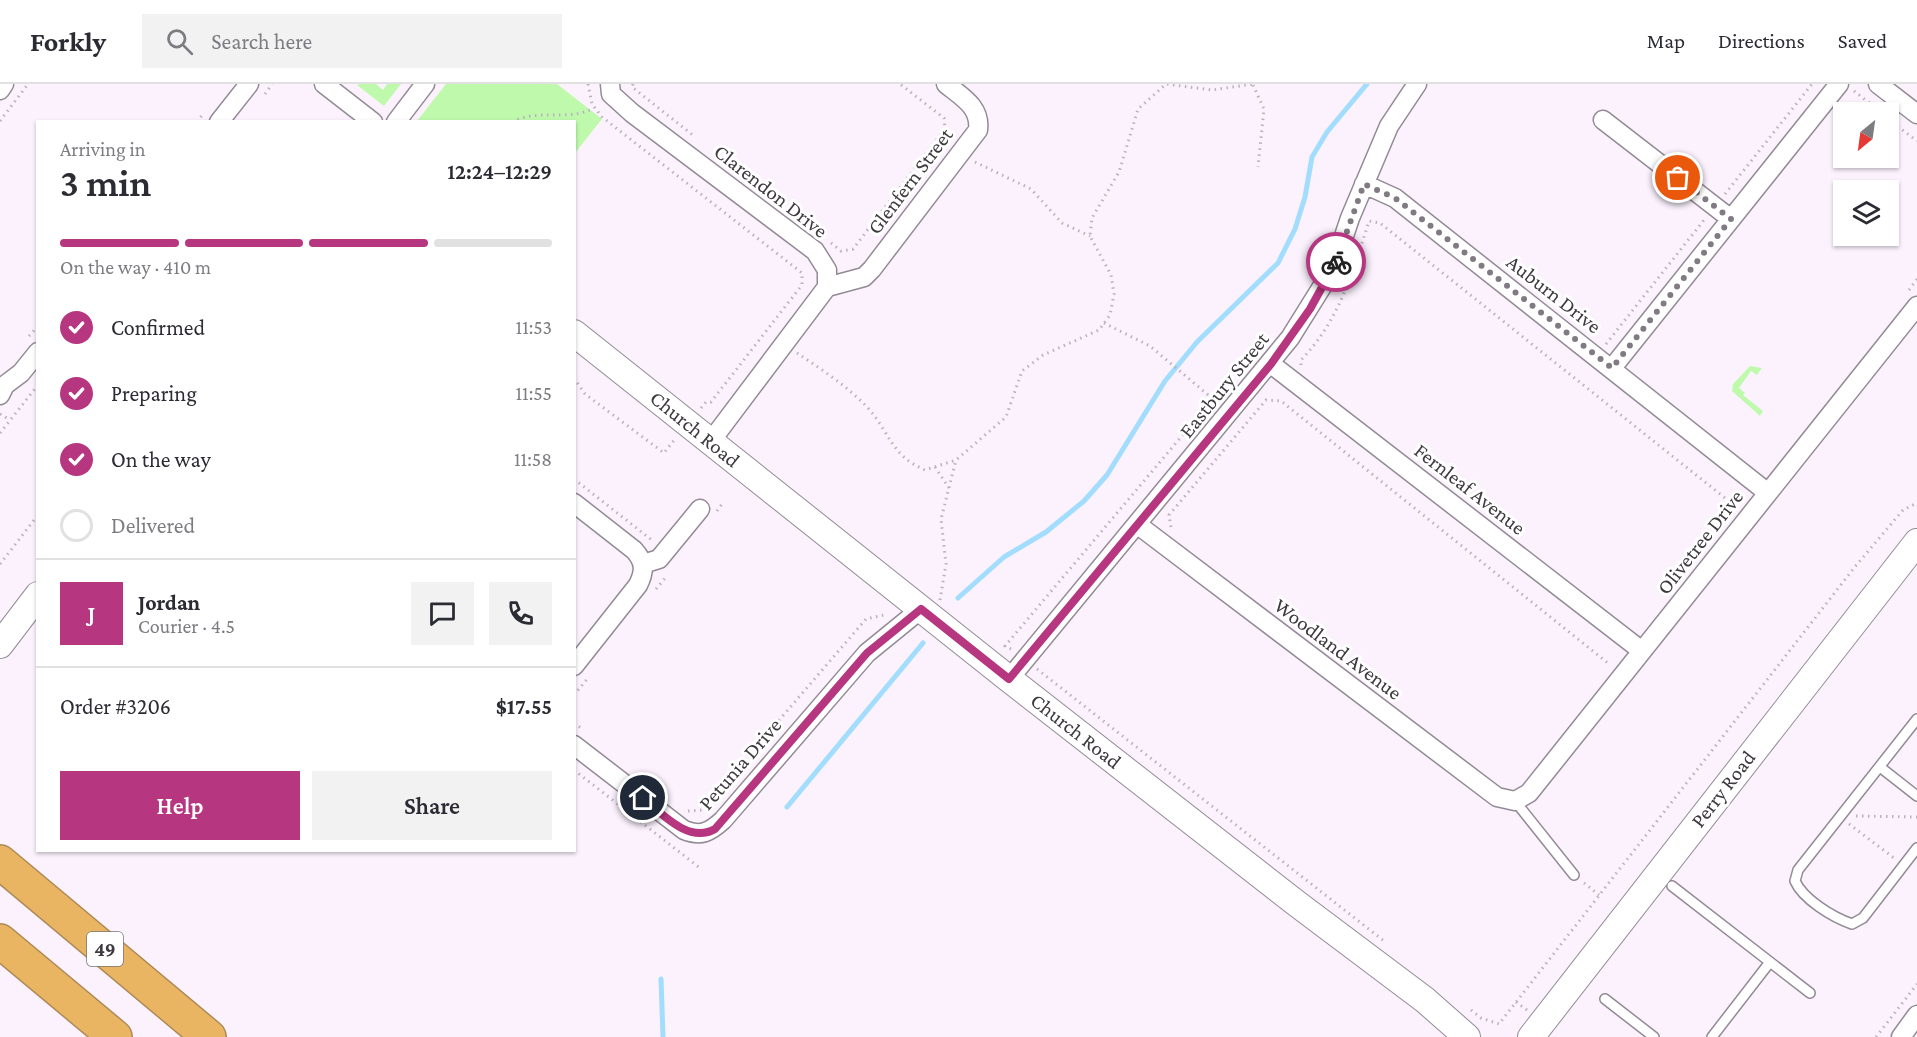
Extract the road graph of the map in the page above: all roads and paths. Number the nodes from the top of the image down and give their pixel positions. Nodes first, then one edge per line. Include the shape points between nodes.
1 (4, 84) edge
2 (249, 84) edge
3 (324, 84) edge
4 (425, 84) edge
5 (588, 84) edge
6 (610, 84) edge
7 (900, 84) edge
8 (945, 84) edge
9 (1253, 84) edge
10 (1417, 84) edge
11 (1878, 84) edge
12 (1844, 86) edge
13 (0, 90) edge
14 (1867, 102) edge
15 (594, 108) junction
16 (1917, 114) edge
17 (221, 120) edge
18 (370, 120) edge
19 (398, 120) edge
20 (517, 120) edge
21 (1603, 120) dead end
22 (1899, 127) edge
23 (1917, 141) edge
24 (959, 155) junction
25 (1258, 167) dead end
26 (1364, 184) junction
27 (1731, 219) junction
28 (1090, 236) junction
29 (841, 250) dead end
30 (827, 287) junction
31 (1917, 306) edge
32 (1104, 323) junction
33 (576, 335) edge
34 (786, 345) junction
35 (36, 355) edge
36 (1271, 364) junction
37 (1612, 368) junction
38 (1302, 373) dead end
39 (576, 381) edge
40 (2, 387) edge
41 (36, 388) edge
42 (0, 414) edge
43 (10, 420) junction
44 (688, 423) junction
45 (0, 433) edge
46 (711, 441) junction
47 (956, 460) junction
48 (935, 467) junction
49 (576, 481) edge
50 (949, 488) junction
51 (1768, 493) junction
52 (1917, 503) edge
53 (576, 505) edge
54 (1737, 508) dead end
55 (700, 509) dead end
56 (36, 518) edge
57 (1138, 525) junction
58 (1170, 526) dead end
59 (1917, 542) edge
60 (666, 550) junction
61 (0, 564) edge
62 (643, 564) junction
63 (36, 598) edge
64 (921, 609) junction
65 (0, 645) edge
66 (1642, 651) junction
67 (576, 663) edge
68 (1612, 667) dead end
69 (1017, 669) junction
70 (1917, 718) edge
71 (579, 738) edge
72 (1880, 767) junction
73 (576, 772) edge
74 (1917, 796) edge
75 (1515, 801) junction
76 (683, 807) dead end
77 (1838, 816) junction
78 (1917, 817) edge
79 (1917, 848) edge
80 (0, 862) edge
81 (1903, 865) junction
82 (700, 868) dead end
83 (1574, 875) joint
84 (1672, 886) dead end
85 (1599, 895) junction
86 (0, 941) edge
87 (1387, 943) dead end
88 (1770, 962) junction
89 (1917, 984) edge
90 (1810, 993) dead end
91 (1605, 999) dead end
92 (1464, 1005) dead end
93 (1917, 1015) edge
94 (115, 1037) edge
95 (208, 1037) edge
96 (1467, 1037) edge
97 (1531, 1037) edge
98 (1654, 1037) edge
99 (1712, 1037) edge
100 (1876, 1037) edge
101 (1901, 1037) edge

1 - 13 street
2 - 17 street
3 - 18 street
4 - 19 street
5 - 15 path
6 - 30 street, Clarendon Drive via 611,94 632,113 815,251 827,270
7 - 29 path via 944,118 945,129 853,249
8 - 24 street, Glenfern Street via 969,103 979,120 978,130
9 - 25 path via 1264,109
9 - 28 path via 1212,90 1166,84 1138,109 1119,172 1092,218
10 - 26 street, Eastbury Street via 1389,126
11 - 16 street
12 - 14 path
12 - 27 street
15 - 20 path via 578,114 526,116
15 - 44 path via 802,273 802,285 711,402 705,402
21 - 27 street
22 - 23 path
24 - 28 path via 1030,189 1062,223
24 - 30 street, Glenfern Street via 872,269 857,280
26 - 36 street, Eastbury Street via 1333,269
26 - 37 street, Auburn Drive via 1395,198
27 - 37 street
28 - 32 path via 1111,275 1114,294 1110,315
30 - 34 street
31 - 51 street, Olivetree Drive
32 - 47 path via 1099,330 1043,355 1022,371 1006,417
32 - 69 path via 1150,346 1214,399 1005,646
33 - 44 main road, Church Road
34 - 46 street
34 - 48 path via 867,408 906,462 926,470
35 - 40 street via 21,374
36 - 57 street, Eastbury Street
36 - 66 street, Fernleaf Avenue
37 - 51 street, Auburn Drive
38 - 54 path via 1300,360 1314,346 1341,304 1369,221 1380,223
39 - 44 path via 585,394 664,453
41 - 43 path
42 - 43 path
43 - 45 path
44 - 46 main road, Church Road
46 - 64 main road, Church Road
47 - 48 path
47 - 50 path
48 - 50 path
49 - 60 path
50 - 64 path via 941,519 946,564 939,608
51 - 66 street, Olivetree Drive
52 - 85 path via 1903,510 1854,568
53 - 62 street via 634,550
55 - 60 street
56 - 61 path
57 - 69 street, Eastbury Street
57 - 75 street, Woodland Avenue via 1497,797
58 - 68 path via 1169,515 1266,400 1281,401
59 - 97 main road, Perry Road
60 - 62 street via 659,559
62 - 67 street via 638,585
63 - 65 main road
64 - 69 main road, Church Road
64 - 71 street, Petunia Drive via 867,653 723,820 707,833 684,830
64 - 76 path via 866,619 702,810 689,812
66 - 75 street, Olivetree Drive via 1529,793
69 - 87 path
69 - 96 main road, Church Road via 1305,910 1425,1000
70 - 72 lane
72 - 74 lane
72 - 77 lane
73 - 82 path
75 - 83 lane
77 - 78 path
77 - 81 path
77 - 81 lane via 1798,870 1794,880 1799,889 1852,924 1863,918
79 - 81 lane
80 - 95 highway, 49
83 - 85 path
84 - 88 lane
85 - 92 path via 1499,1024 1481,1018
86 - 94 highway
88 - 90 lane
88 - 99 lane
89 - 100 path
91 - 98 lane
93 - 101 street

